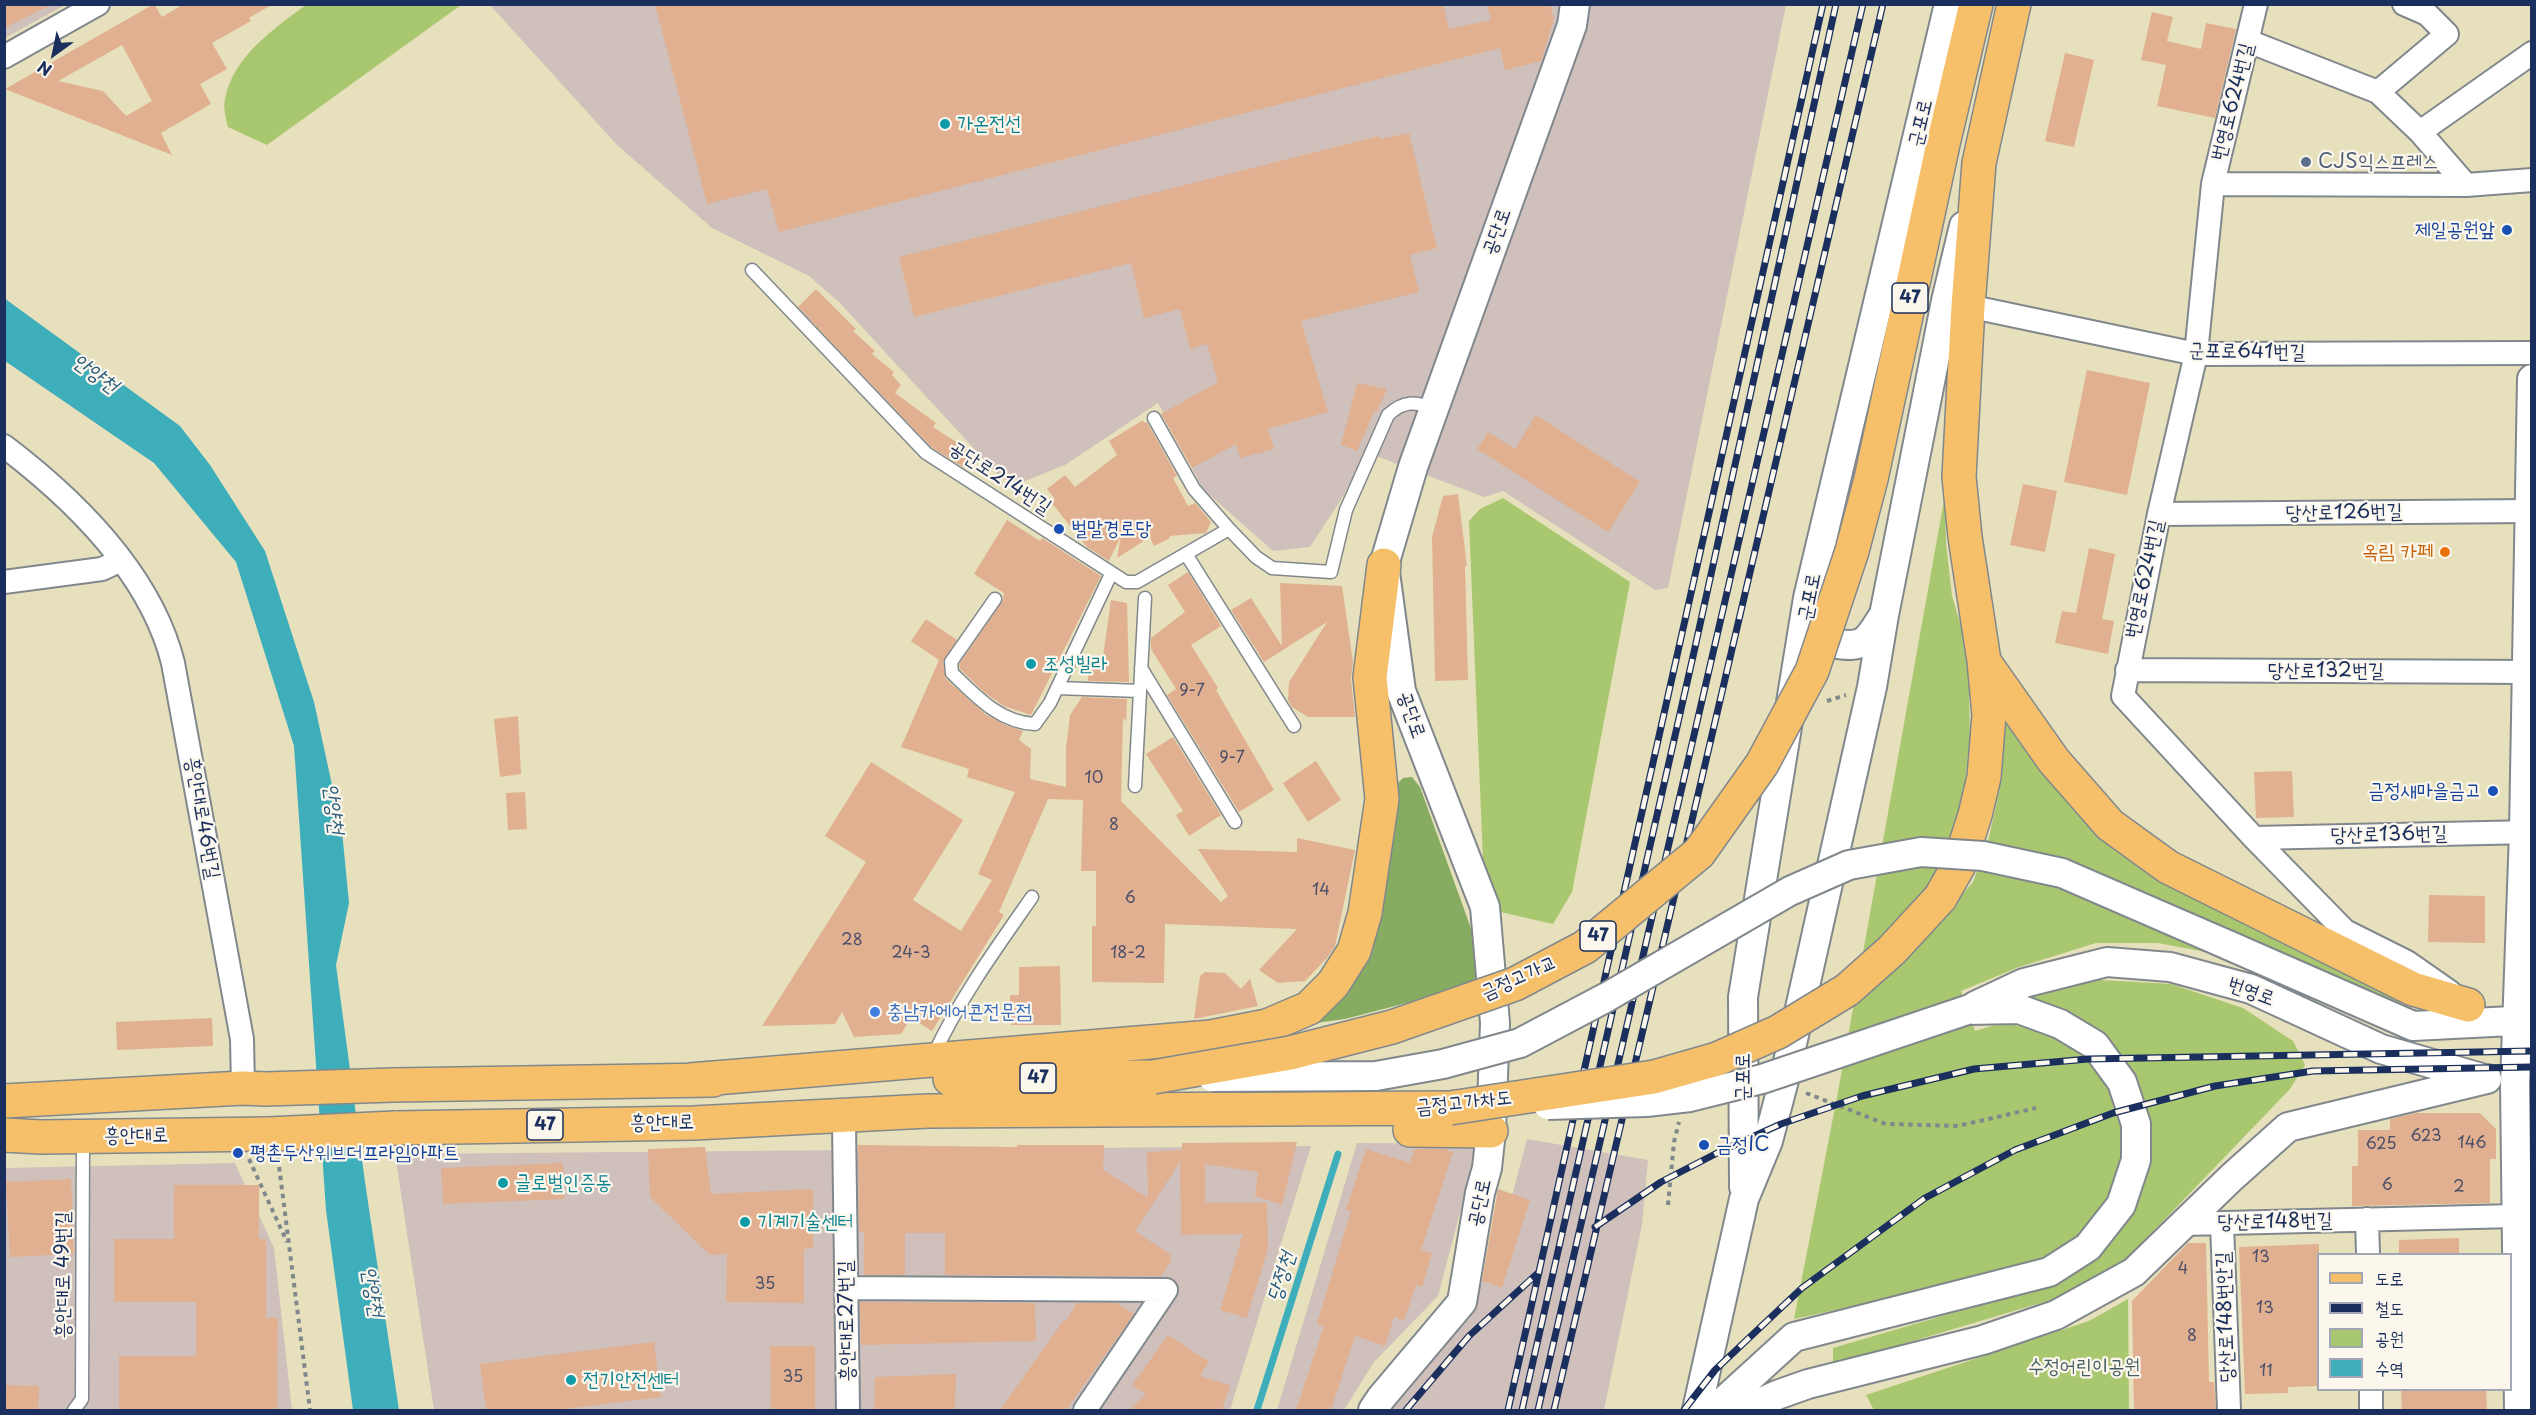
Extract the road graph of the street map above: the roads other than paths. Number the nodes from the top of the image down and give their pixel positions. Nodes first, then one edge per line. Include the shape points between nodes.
1 (98, 4) edge
2 (1575, 4) edge
3 (1949, 4) edge
4 (1976, 4) edge
5 (2014, 4) edge
6 (2256, 4) edge
7 (2404, 4) edge
8 (2248, 41) junction
9 (2532, 53) edge
10 (4, 57) edge
11 (2378, 92) junction
12 (2420, 132) junction
13 (1979, 163) junction
14 (2532, 180) edge
15 (2213, 184) junction
16 (2466, 185) junction
17 (752, 270) dead end
18 (1968, 306) junction
19 (2532, 353) edge
20 (2196, 354) junction
21 (2532, 379) edge
22 (1434, 408) junction
23 (1154, 418) dead end
24 (4, 446) edge
25 (2531, 511) edge
26 (2159, 514) junction
27 (1229, 529) junction
28 (1852, 551) joint
29 (1186, 554) junction
30 (121, 561) junction
31 (1384, 565) junction
32 (1111, 574) junction
33 (4, 582) edge
34 (1145, 598) dead end
35 (1808, 598) junction
36 (994, 599) dead end
37 (1884, 615) junction
38 (1984, 661) junction
39 (1141, 668) junction
40 (2127, 670) junction
41 (2529, 672) edge
42 (1057, 688) junction
43 (1140, 691) junction
44 (1294, 726) dead end
45 (1135, 786) dead end
46 (1235, 822) dead end
47 (2528, 832) edge
48 (2254, 838) junction
49 (1032, 897) dead end
50 (1940, 898) joint
51 (2468, 1005) junction
52 (1967, 1010) junction
53 (2525, 1020) edge
54 (928, 1070) junction
55 (1153, 1077) junction
56 (2487, 1080) junction
57 (2523, 1084) edge
58 (254, 1089) junction
59 (14, 1098) edge
60 (1450, 1108) junction
61 (928, 1112) joint
62 (694, 1123) junction
63 (844, 1124) junction
64 (1491, 1131) junction
65 (4, 1136) edge
66 (83, 1136) junction
67 (1744, 1199) junction
68 (2516, 1216) junction
69 (2367, 1220) junction
70 (2183, 1224) junction
71 (2222, 1224) junction
72 (2368, 1253) edge
73 (846, 1288) junction
74 (2525, 1289) edge
75 (2370, 1391) edge
76 (74, 1410) edge
77 (849, 1410) edge
78 (1084, 1410) edge
79 (1373, 1410) edge
80 (1697, 1410) edge
81 (1714, 1410) edge
82 (1745, 1410) edge
83 (2229, 1410) edge
84 (2371, 1410) edge
85 (2519, 1410) edge

1 - 10 street
2 - 22 street, 공단로 via 1572,25
3 - 35 street, 군포로
4 - 28 main road, 군포로 / 47
5 - 13 main road, 군포로 / 47
6 - 8 street, 번영로624번길
7 - 11 street via 2427,14 2447,34
8 - 11 street
8 - 15 street, 번영로624번길
9 - 12 street
11 - 12 street
12 - 16 street
13 - 18 main road, 군포로 / 47
13 - 37 street, 군포로 via 1946,301
14 - 16 street
15 - 16 street
15 - 20 street, 번영로624번길
17 - 32 lane, 공단로214번길 via 926,453
18 - 20 street, 군포로641번길
18 - 38 main road, 군포로 / 47 via 1959,477
19 - 20 street, 군포로641번길
20 - 26 street, 번영로624번길
21 - 25 street
22 - 27 lane via 1412,401 1397,406 1388,415 1346,510 1331,572 1272,568
22 - 31 street, 공단로
23 - 27 lane via 1194,489
24 - 30 street, 흥안대로46번길 via 43,475 99,532
25 - 26 street, 당산로126번길
25 - 41 street
26 - 40 street, 번영로624번길
27 - 29 lane, 공단로214번길
28 - 55 main road, 금정고가교 / 47, bridge via 1812,671 1762,764 1699,853 1585,947 1515,984 1392,1027 1290,1053
29 - 32 lane, 공단로214번길 via 1137,582 1126,582
29 - 44 lane
30 - 33 street via 102,569
30 - 58 street, 흥안대로46번길 via 166,634
31 - 54 main road via 1370,677 1382,799 1365,913 1354,951 1333,984 1309,1008 1268,1026 1211,1037
31 - 64 street, 공단로 via 1401,691 1485,907 1495,1023
32 - 42 lane
34 - 39 lane
35 - 37 street via 1816,624 1832,643 1852,646 1869,639
35 - 67 street, 군포로 via 1743,997
36 - 42 lane via 951,662 952,673 992,710 1021,724 1035,724
37 - 67 street, 군포로 via 1872,687 1783,1084 1768,1141
38 - 50 main road, 군포로 / 47 via 1989,715 1984,777 1959,865
38 - 51 main road via 2054,761 2109,825 2158,860 2413,989
39 - 43 lane
39 - 46 lane
40 - 41 street, 당산로132번길
40 - 48 street, 번영로624번길 via 2123,696
41 - 47 street
42 - 43 lane
43 - 45 lane
47 - 48 street, 당산로136번길
47 - 53 street
48 - 51 street, 번영로624번길 via 2345,931 2407,962
49 - 54 lane via 970,985
50 - 60 main road, 금정고가차도 / 47, bridge via 1892,950 1847,990 1778,1032 1717,1059 1654,1077
51 - 53 street
52 - 56 street, 번영로 via 2024,982 2107,962 2170,967 2251,988 2382,1049
52 - 60 street, bridge via 1762,1079 1690,1097
52 - 81 street via 2019,1009 2060,1024 2095,1045 2122,1082 2136,1125 2136,1160 2121,1204 2088,1247 2049,1272 1794,1337
53 - 55 street, bridge via 2413,1026 2061,873 1983,856 1922,852 1849,866 1790,891 1520,1043 1443,1064 1376,1076
53 - 57 street
54 - 55 main road, 47
54 - 58 main road, 47, bridge via 690,1080
56 - 57 street, 번영로
56 - 70 street via 2288,1127
57 - 68 street
58 - 59 main road, 47
60 - 61 main road, 금정고가차도 / 47
61 - 62 main road, 흥안대로 / 47
62 - 63 main road
62 - 66 main road, 흥안대로 / 47, bridge
63 - 64 main road
63 - 73 street, 흥안대로27번길
64 - 79 street, 공단로 via 1462,1302
65 - 66 main road, 흥안대로 / 47
66 - 76 lane, 흥안대로 49번길 via 82,1399
67 - 80 street, 군포로
68 - 69 street, 당산로148번길
68 - 74 street
69 - 71 street, 당산로148번길
69 - 72 street
70 - 71 street, 당산로148번길
70 - 82 street via 2134,1272 2056,1315 1983,1340 1808,1384
71 - 83 street, 당산로148번안길
73 - 77 street, 흥안대로27번길
73 - 78 street via 1166,1290
74 - 85 street
75 - 84 street

